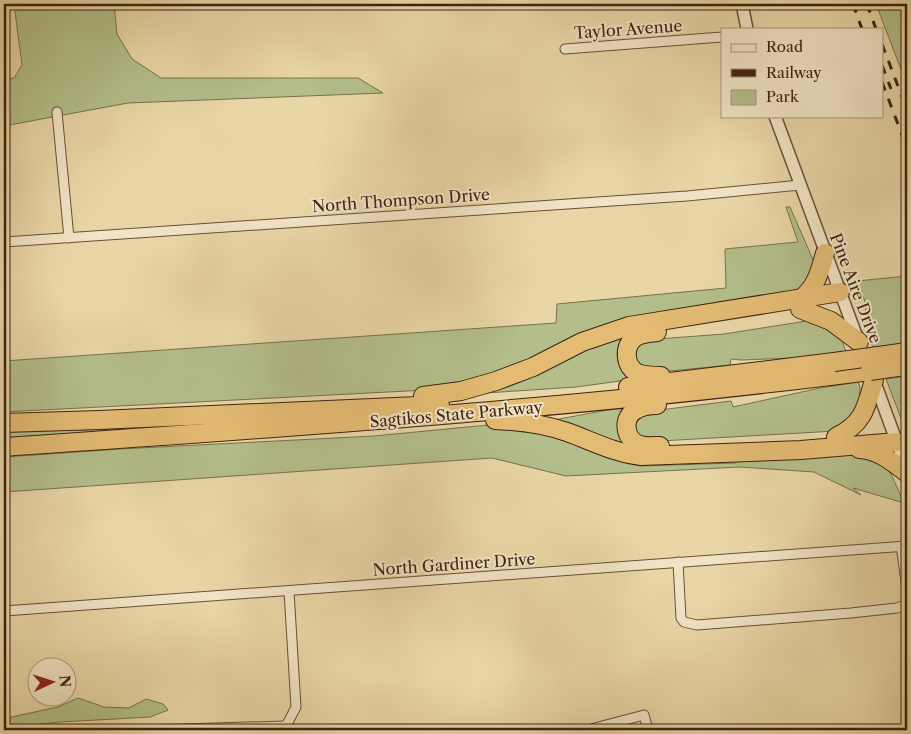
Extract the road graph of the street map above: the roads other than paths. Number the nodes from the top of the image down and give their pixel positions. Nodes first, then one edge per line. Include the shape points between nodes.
1 (742, 4) edge
2 (747, 28) edge
3 (721, 36) edge
4 (565, 49) dead end
5 (57, 112) dead end
6 (776, 118) edge
7 (800, 186) junction
8 (69, 238) junction
9 (4, 242) edge
10 (825, 253) junction
11 (842, 297) junction
12 (801, 304) junction
13 (859, 342) junction
14 (907, 352) edge
15 (894, 363) edge
16 (874, 380) junction
17 (715, 383) junction
18 (321, 410) junction
19 (434, 417) junction
20 (4, 423) edge
21 (895, 438) junction
22 (832, 443) junction
23 (4, 448) edge
24 (907, 472) edge
25 (904, 546) edge
26 (678, 562) junction
27 (907, 588) edge
28 (289, 591) junction
29 (907, 604) edge
30 (4, 611) edge
31 (284, 728) edge
32 (150, 730) edge
33 (587, 730) edge
34 (648, 730) edge

1 - 2 street
3 - 4 street, Taylor Avenue
5 - 8 street
6 - 7 street, Pine Aire Drive
7 - 8 street, North Thompson Drive
7 - 10 street, Pine Aire Drive
8 - 9 street, North Thompson Drive
10 - 11 street, Pine Aire Drive
10 - 12 highway via 816,281
11 - 12 highway
11 - 13 street, Pine Aire Drive
12 - 13 highway via 831,320
12 - 17 highway via 650,333 637,336 630,343 628,362 638,373
12 - 18 highway via 628,326 582,342 515,375 470,388
13 - 16 street, Pine Aire Drive
14 - 15 highway, Sagtikos State Parkway
15 - 17 highway, Sagtikos State Parkway, bridge
16 - 21 street, Pine Aire Drive
16 - 22 highway via 860,419
17 - 18 highway, Sagtikos State Parkway via 436,405
17 - 19 highway, Sagtikos State Parkway
17 - 22 highway via 634,411 627,421 630,438 641,445 652,446
18 - 20 highway, Sagtikos State Parkway
19 - 22 highway via 540,424 619,452 641,456
19 - 23 highway, Sagtikos State Parkway
21 - 22 highway
21 - 24 street, Pine Aire Drive
22 - 24 highway via 876,452
25 - 26 street, North Gardiner Drive
25 - 27 street
26 - 28 street, North Gardiner Drive
26 - 29 street via 681,618 689,624 851,613
28 - 30 street, North Gardiner Drive
28 - 31 street via 296,707
31 - 32 street
33 - 34 street via 644,715

